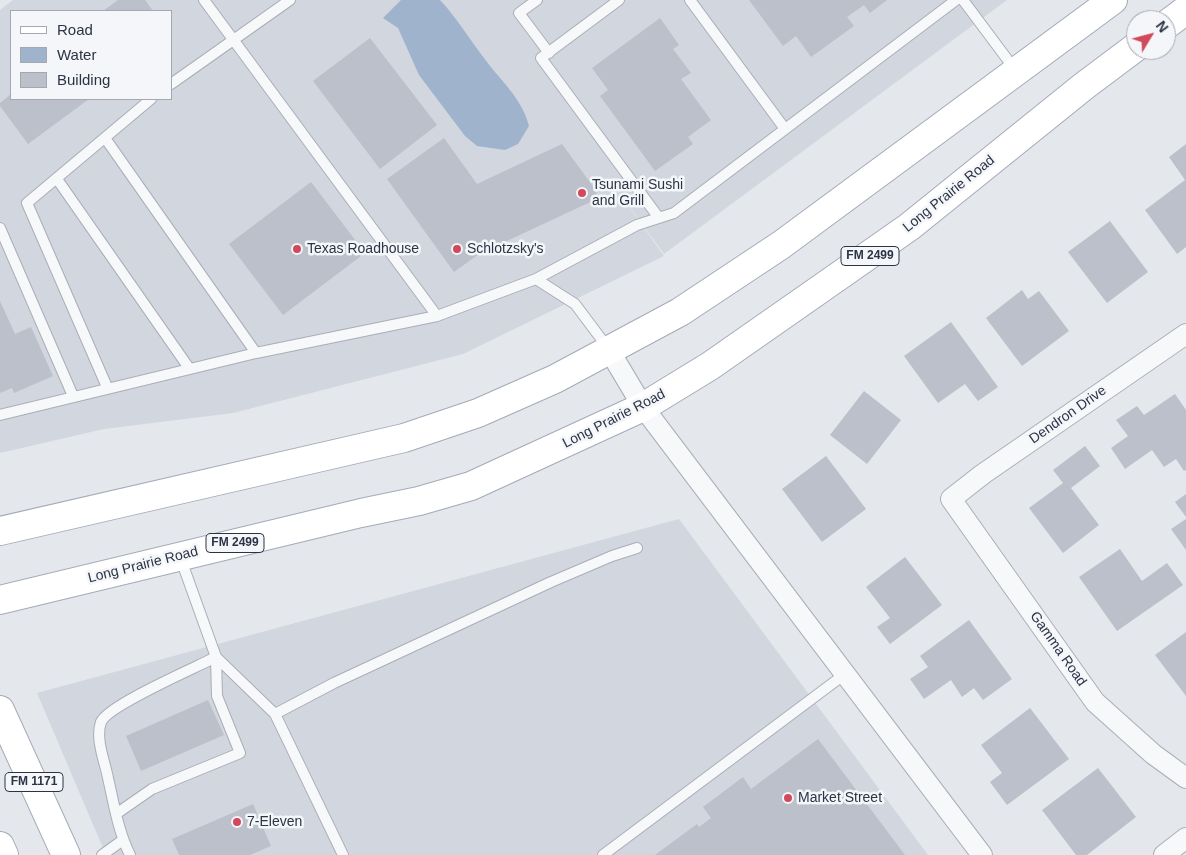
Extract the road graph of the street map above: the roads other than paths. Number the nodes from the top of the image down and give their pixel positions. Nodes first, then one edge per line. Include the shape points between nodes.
1 (204, 0) edge
2 (290, 0) edge
3 (537, 0) edge
4 (619, 0) edge
5 (690, 0) edge
6 (956, 0) edge
7 (963, 0) edge
8 (1113, 0) edge
9 (234, 40) junction
10 (548, 53) junction
11 (1126, 54) edge
12 (1017, 72) junction
13 (172, 83) edge
14 (150, 100) edge
15 (785, 129) junction
16 (105, 138) junction
17 (57, 179) junction
18 (659, 218) junction
19 (0, 228) edge
20 (536, 279) junction
21 (437, 316) junction
22 (1186, 334) edge
23 (609, 350) junction
24 (256, 352) junction
25 (189, 368) junction
26 (107, 387) junction
27 (73, 396) junction
28 (643, 408) junction
29 (0, 415) edge
30 (951, 499) joint
31 (0, 532) edge
32 (637, 548) dead end
33 (180, 556) junction
34 (0, 600) edge
35 (216, 657) junction
36 (846, 674) junction
37 (0, 710) edge
38 (275, 714) junction
39 (1186, 778) edge
40 (116, 814) junction
41 (1186, 838) edge
42 (123, 840) junction
43 (66, 855) edge
44 (102, 855) edge
45 (130, 855) edge
46 (343, 855) edge
47 (603, 855) edge
48 (982, 855) edge
49 (1164, 855) edge

1 - 9 lane
2 - 9 lane
3 - 10 lane via 519,13
4 - 10 lane
5 - 15 lane
6 - 15 lane
7 - 12 lane
8 - 12 main road
9 - 13 lane
9 - 21 lane
10 - 18 lane via 541,58
11 - 28 main road, Long Prairie Road / FM 2499 via 887,243 710,366
12 - 23 main road via 781,245 680,312
14 - 16 lane
15 - 18 lane via 674,213
16 - 17 lane
16 - 24 lane
17 - 25 lane
17 - 26 lane via 28,203
18 - 20 lane via 638,225
19 - 27 lane
20 - 21 lane
20 - 23 lane via 575,304
21 - 24 lane
22 - 30 street, Dendron Drive
23 - 28 street
23 - 31 main road via 555,379 478,413 404,438
24 - 25 lane
25 - 26 lane
26 - 27 lane
27 - 29 lane
28 - 33 main road, Long Prairie Road / FM 2499 via 471,486
28 - 36 street
30 - 39 street, Gamma Road via 1095,702 1153,754
32 - 38 lane via 612,556 454,627
33 - 34 main road, Long Prairie Road / FM 2499
33 - 35 lane
35 - 38 lane
35 - 40 lane via 118,705 101,721 98,734
35 - 40 lane via 217,696 240,752 152,789
36 - 47 lane
36 - 48 street
37 - 43 main road, FM 1171
38 - 46 lane
40 - 42 lane
41 - 49 street
42 - 44 lane
42 - 45 lane

